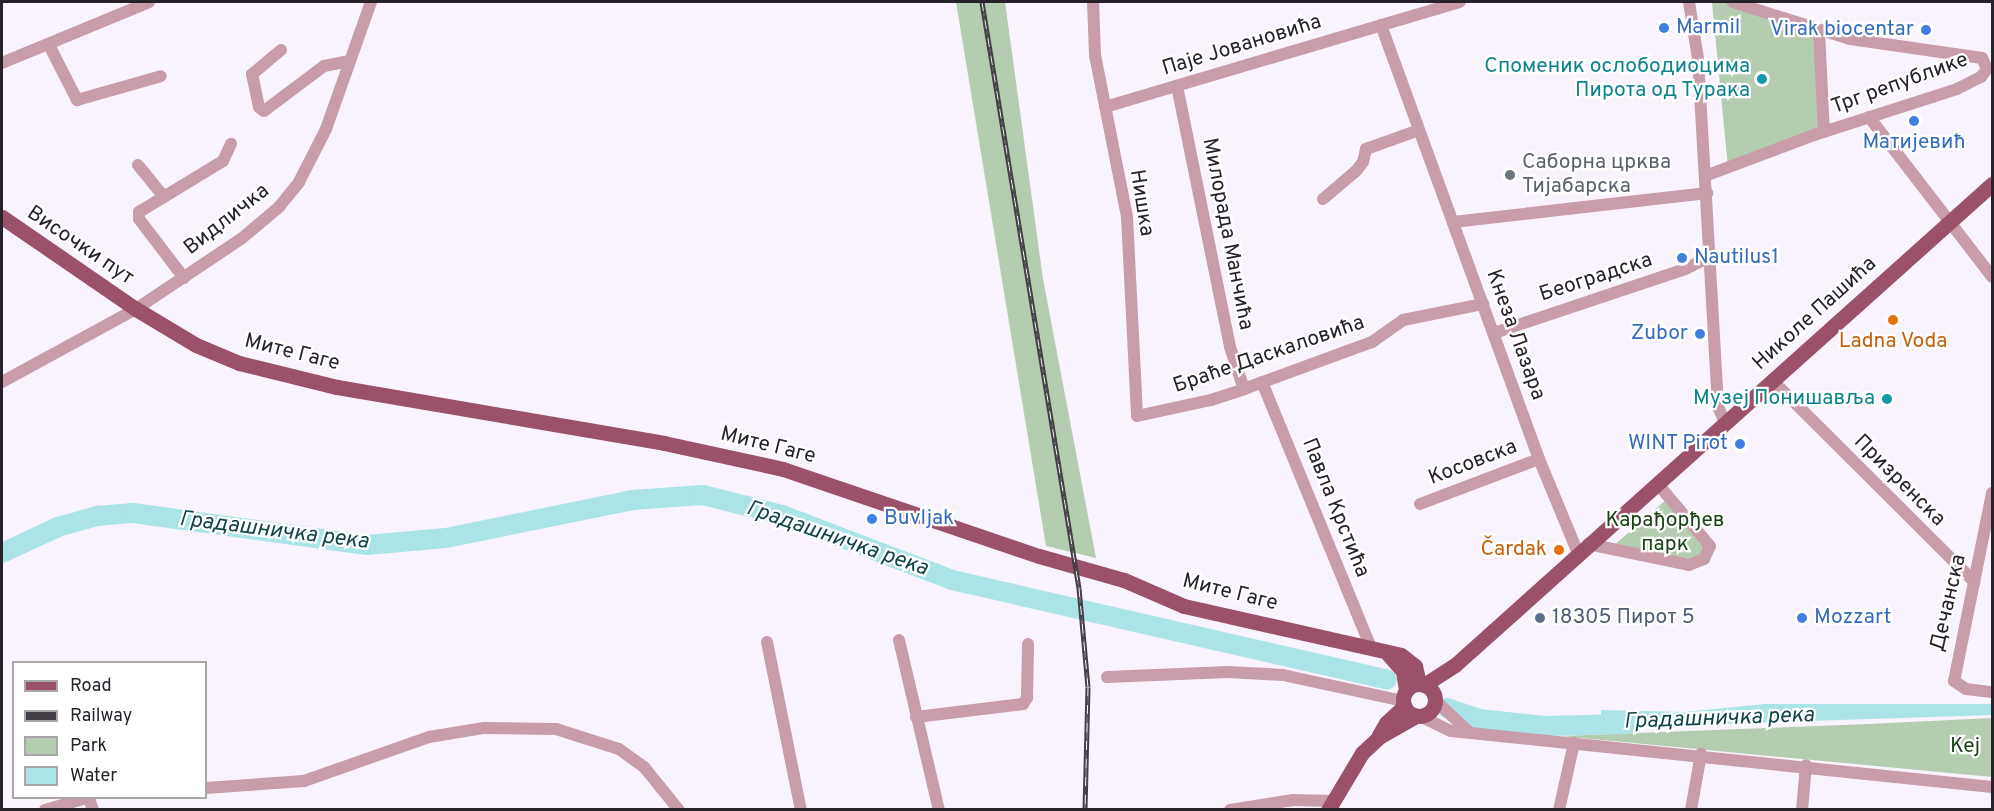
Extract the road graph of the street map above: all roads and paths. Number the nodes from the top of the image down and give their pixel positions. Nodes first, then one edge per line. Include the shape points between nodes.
1 (149, 2) edge
2 (370, 2) edge
3 (1094, 2) edge
4 (1460, 2) edge
5 (1689, 2) edge
6 (1733, 2) edge
7 (1381, 25) junction
8 (1819, 31) junction
9 (49, 45) junction
10 (282, 50) dead end
11 (349, 61) junction
12 (2, 63) edge
13 (161, 76) dead end
14 (1177, 86) junction
15 (1105, 107) junction
16 (1869, 117) junction
17 (1419, 130) junction
18 (1824, 132) junction
19 (231, 144) dead end
20 (138, 165) dead end
21 (1705, 176) junction
22 (1992, 184) edge
23 (1707, 193) junction
24 (163, 196) junction
25 (1323, 199) dead end
26 (2, 217) edge
27 (1453, 222) junction
28 (1950, 222) junction
29 (1710, 257) junction
30 (1992, 277) edge
31 (184, 278) junction
32 (1483, 304) junction
33 (136, 309) junction
34 (1494, 333) junction
35 (1772, 380) junction
36 (2, 382) edge
37 (1262, 382) junction
38 (1244, 389) junction
39 (1134, 413) joint
40 (1725, 422) junction
41 (1539, 459) junction
42 (1657, 483) junction
43 (1992, 493) edge
44 (1420, 504) dead end
45 (1583, 548) junction
46 (1975, 582) junction
47 (899, 640) dead end
48 (767, 642) dead end
49 (1028, 644) dead end
50 (1378, 650) junction
51 (1446, 670) junction
52 (1107, 677) dead end
53 (1418, 692) junction
54 (1992, 692) edge
55 (916, 717) junction
56 (1419, 717) junction
57 (1470, 732) junction
58 (1379, 737) junction
59 (1574, 743) junction
60 (1701, 754) junction
61 (1806, 765) junction
62 (1992, 787) edge
63 (207, 788) edge
64 (84, 799) edge
65 (1331, 805) edge
66 (45, 810) edge
67 (679, 810) edge
68 (801, 810) edge
69 (939, 810) edge
70 (1230, 810) edge
71 (1559, 810) edge
72 (1691, 810) edge
73 (1802, 810) edge

1 - 9 street
2 - 11 street, Видличка
3 - 15 street, Нишка via 1093,43
4 - 7 street, Паје Јовановића
5 - 21 street via 1696,28
6 - 8 street, Трг републике
7 - 14 street, Паје Јовановића
7 - 17 street, Кнеза Лазара
8 - 16 street, Трг републике via 1982,58 1988,65 1981,77 1966,85
8 - 18 street
9 - 12 street
9 - 13 street via 77,100
10 - 11 street via 252,74 258,105 264,111 324,66
11 - 31 street, Видличка via 327,129 289,196 257,227
14 - 15 street, Паје Јовановића
14 - 38 street, Милорада Манчића via 1230,347
15 - 39 street, Нишка via 1127,217
16 - 18 street, Трг републике
16 - 28 street
17 - 25 street via 1366,149 1364,162
17 - 27 street, Кнеза Лазара
18 - 21 street, Трг републике
19 - 24 street, Видличка via 223,161
20 - 24 street
21 - 23 street
22 - 28 main road, Николе Пашића
23 - 27 street
23 - 29 street
24 - 31 street, Видличка via 140,210 138,217
26 - 33 main road, Височки пут
27 - 32 street, Кнеза Лазара
28 - 30 street
28 - 35 main road, Николе Пашића
29 - 34 street, Београдска via 1685,269
29 - 40 street via 1718,407
31 - 33 street, Видличка
32 - 34 street, Кнеза Лазара
32 - 37 street, Браће Даскаловића via 1403,320 1372,342
33 - 36 street, Видличка
33 - 50 main road, Мите Гаге via 196,345 272,373 774,466 1039,556 1124,580 1184,606
34 - 41 street, Кнеза Лазара
35 - 40 main road, Николе Пашића
35 - 46 street, Призренска
37 - 38 street, Браће Даскаловића
37 - 50 street, Павла Крстића
38 - 39 street, Браће Даскаловића via 1142,417
40 - 42 main road, Николе Пашића
41 - 44 street, Косовска
41 - 45 street, Кнеза Лазара
42 - 45 main road, Николе Пашића
42 - 45 street via 1710,546 1704,559 1689,566
43 - 46 street, Дечанска
45 - 51 main road, Николе Пашића
46 - 54 street, Дечанска via 1954,681 1966,689
47 - 55 street
48 - 68 street
49 - 55 street via 1027,699 1023,704
50 - 53 main road via 1403,671
50 - 53 main road, Мите Гаге via 1407,658
51 - 53 main road
51 - 53 main road, Николе Пашића
52 - 53 street via 1228,672
53 - 56 main road
53 - 56 main road, Николе Пашића via 1432,711
53 - 57 street
53 - 58 main road, Николе Пашића via 1386,723
55 - 69 street
56 - 57 street via 1441,728
56 - 58 main road, Николе Пашића
57 - 59 street
58 - 65 main road, Николе Пашића via 1362,753
59 - 60 street
59 - 71 street
60 - 61 street
60 - 72 street
61 - 62 street
61 - 73 street
63 - 67 street via 304,781 429,737 484,728 556,729 619,749 644,767
64 - 66 street
65 - 70 street via 1293,800

